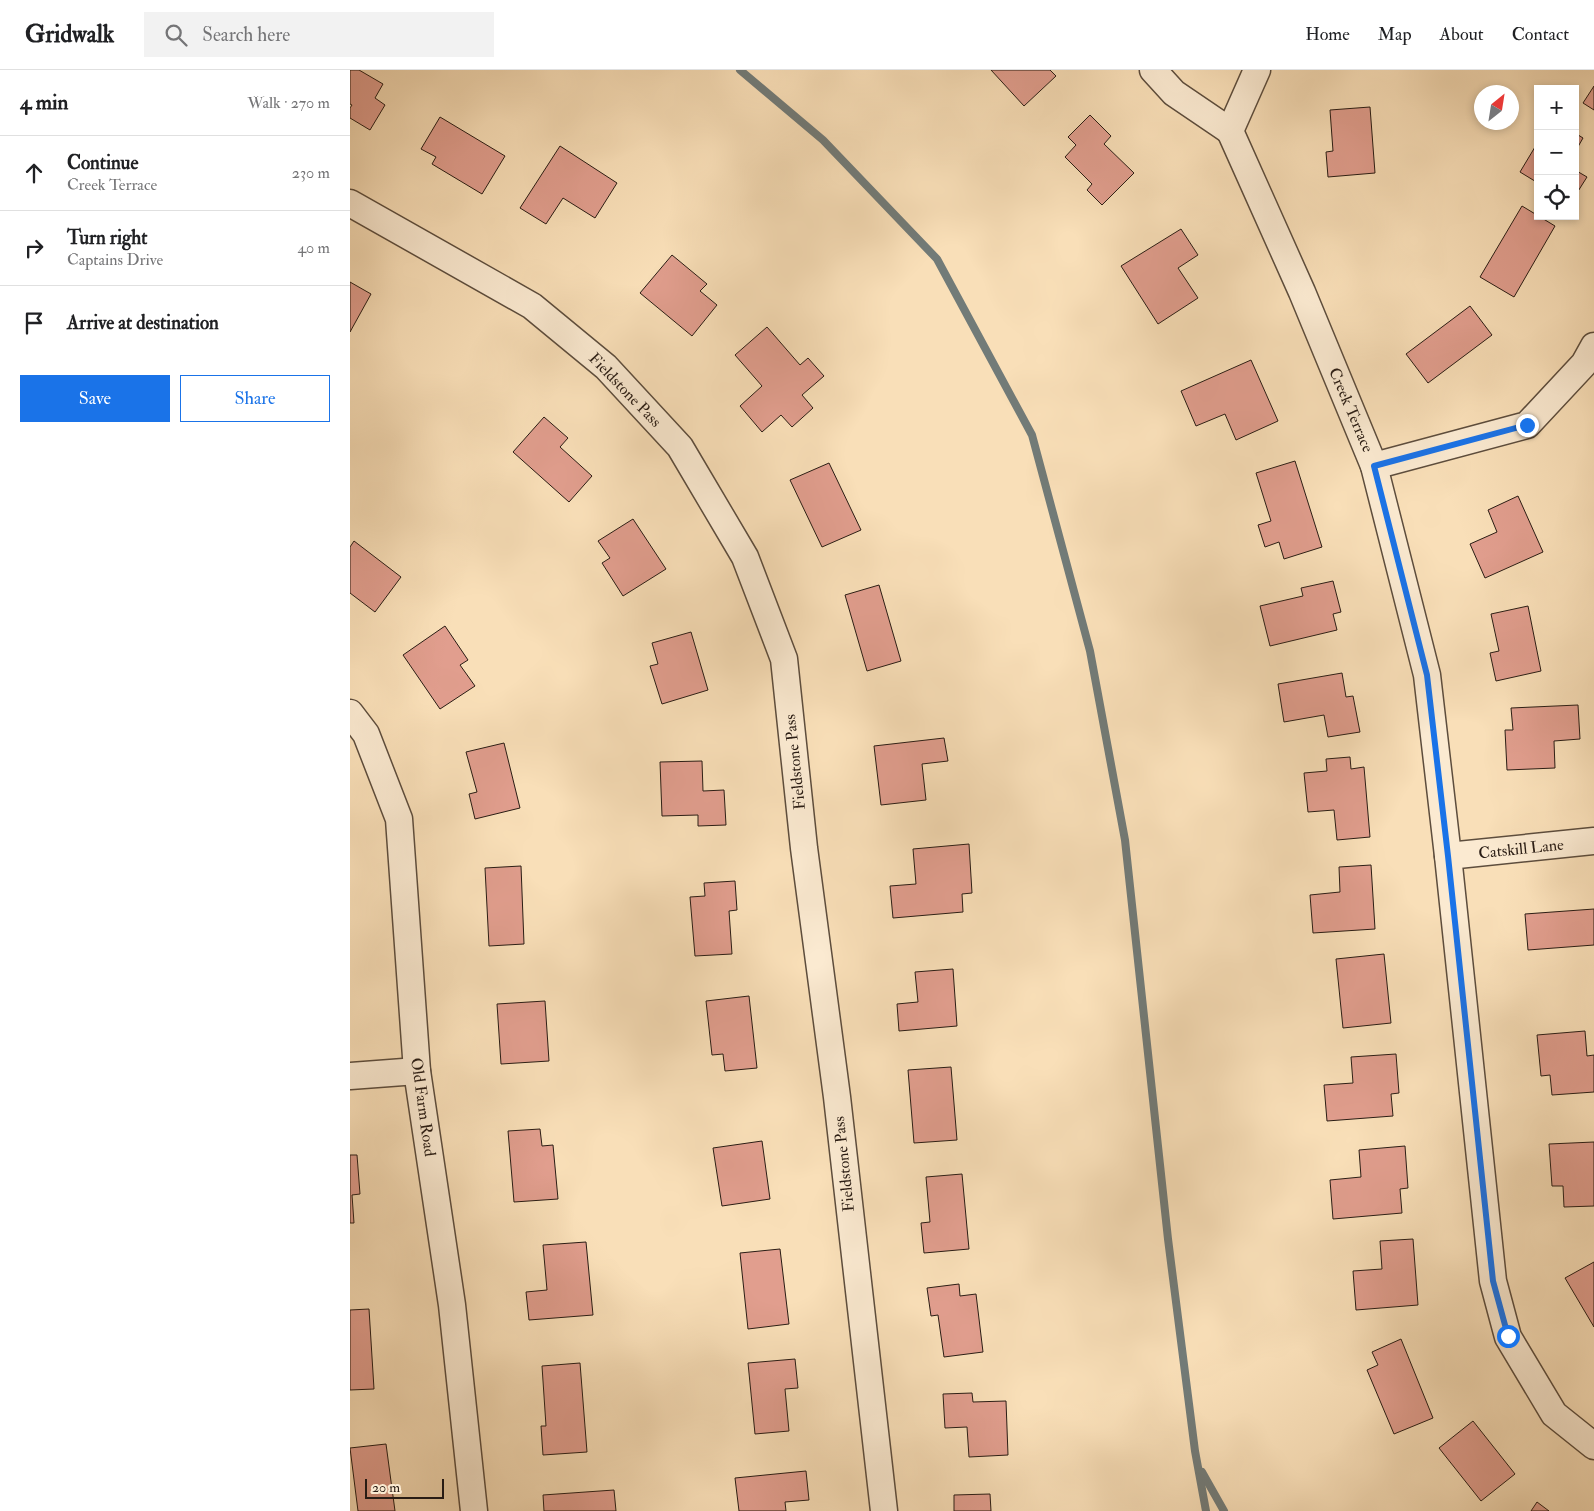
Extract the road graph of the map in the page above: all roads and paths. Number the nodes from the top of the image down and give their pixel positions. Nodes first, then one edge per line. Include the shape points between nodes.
1 (1153, 70) edge
2 (1257, 70) edge
3 (1230, 131) junction
4 (350, 203) edge
5 (1594, 346) edge
6 (1374, 466) junction
7 (350, 713) edge
8 (1594, 841) edge
9 (1448, 856) junction
10 (417, 1071) junction
11 (350, 1076) edge
12 (1594, 1446) edge
13 (474, 1511) edge
14 (884, 1511) edge

1 - 3 street via 1174,92
2 - 3 street
3 - 6 street, Creek Terrace via 1302,292
4 - 14 street, Fieldstone Pass via 532,306 606,367 680,447 745,557 784,658
5 - 6 street via 1584,364 1527,425
6 - 9 street, Creek Terrace via 1427,675
7 - 10 street, Old Farm Road via 366,734 399,819
8 - 9 street, Catskill Lane
9 - 12 street, Creek Terrace via 1493,1281 1508,1336 1554,1414
10 - 11 street
10 - 13 street, Old Farm Road via 452,1305

